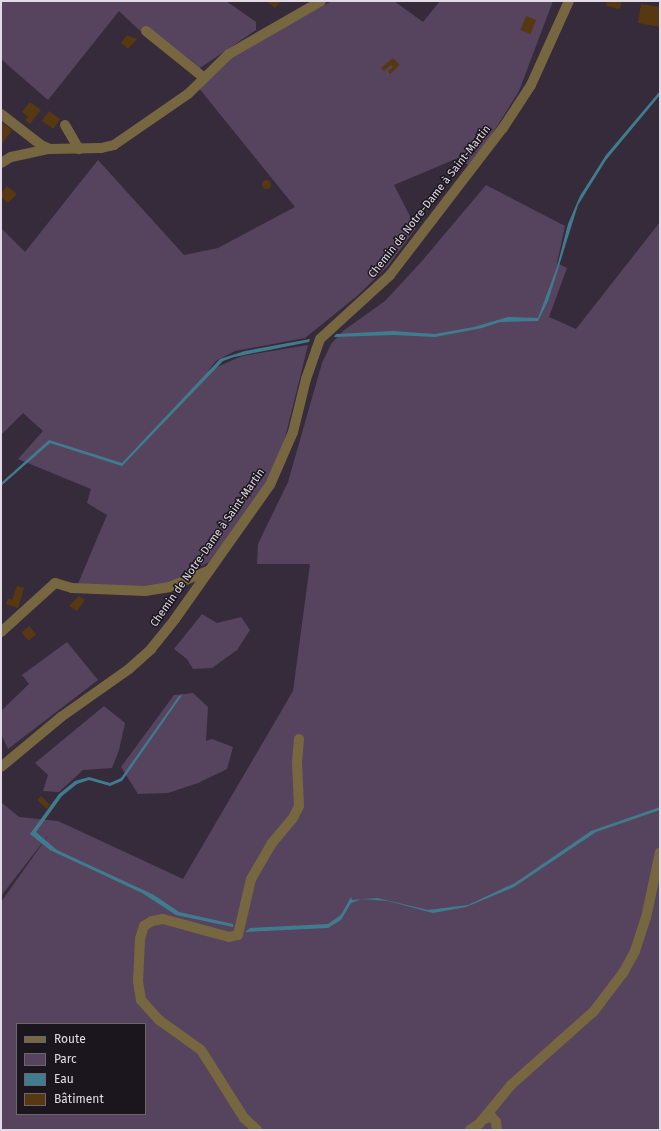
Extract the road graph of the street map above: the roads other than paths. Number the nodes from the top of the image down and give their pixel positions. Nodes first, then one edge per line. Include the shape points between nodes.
1 (321, 1) edge
2 (569, 1) edge
3 (146, 31) dead end
4 (203, 77) junction
5 (1, 114) edge
6 (65, 125) dead end
7 (50, 149) junction
8 (82, 149) junction
9 (1, 163) edge
10 (210, 570) junction
11 (1, 632) edge
12 (299, 739) dead end
13 (1, 767) edge
14 (660, 852) edge
15 (482, 1120) junction
16 (257, 1130) edge
17 (470, 1130) edge
18 (497, 1130) edge

1 - 4 street via 229,54
2 - 10 street, Chemin de Notre-Dame à Saint-Martin via 531,85 502,128 390,276 320,338 284,457 270,484
3 - 4 street
4 - 8 street via 188,94 114,145
5 - 7 street
6 - 8 street
7 - 8 street
7 - 9 street via 11,157
10 - 11 street via 169,587 145,592 72,588 56,583
10 - 13 street, Chemin de Notre-Dame à Saint-Martin via 151,648 129,669 61,717
12 - 16 street via 298,806 293,818 272,844 252,879 238,935 224,935 163,919 144,926 140,939 138,982 141,1000 159,1020 201,1050 244,1118
14 - 15 street via 646,918 635,952 622,973 594,1011 511,1084
15 - 17 street
15 - 18 street via 491,1116 496,1122

